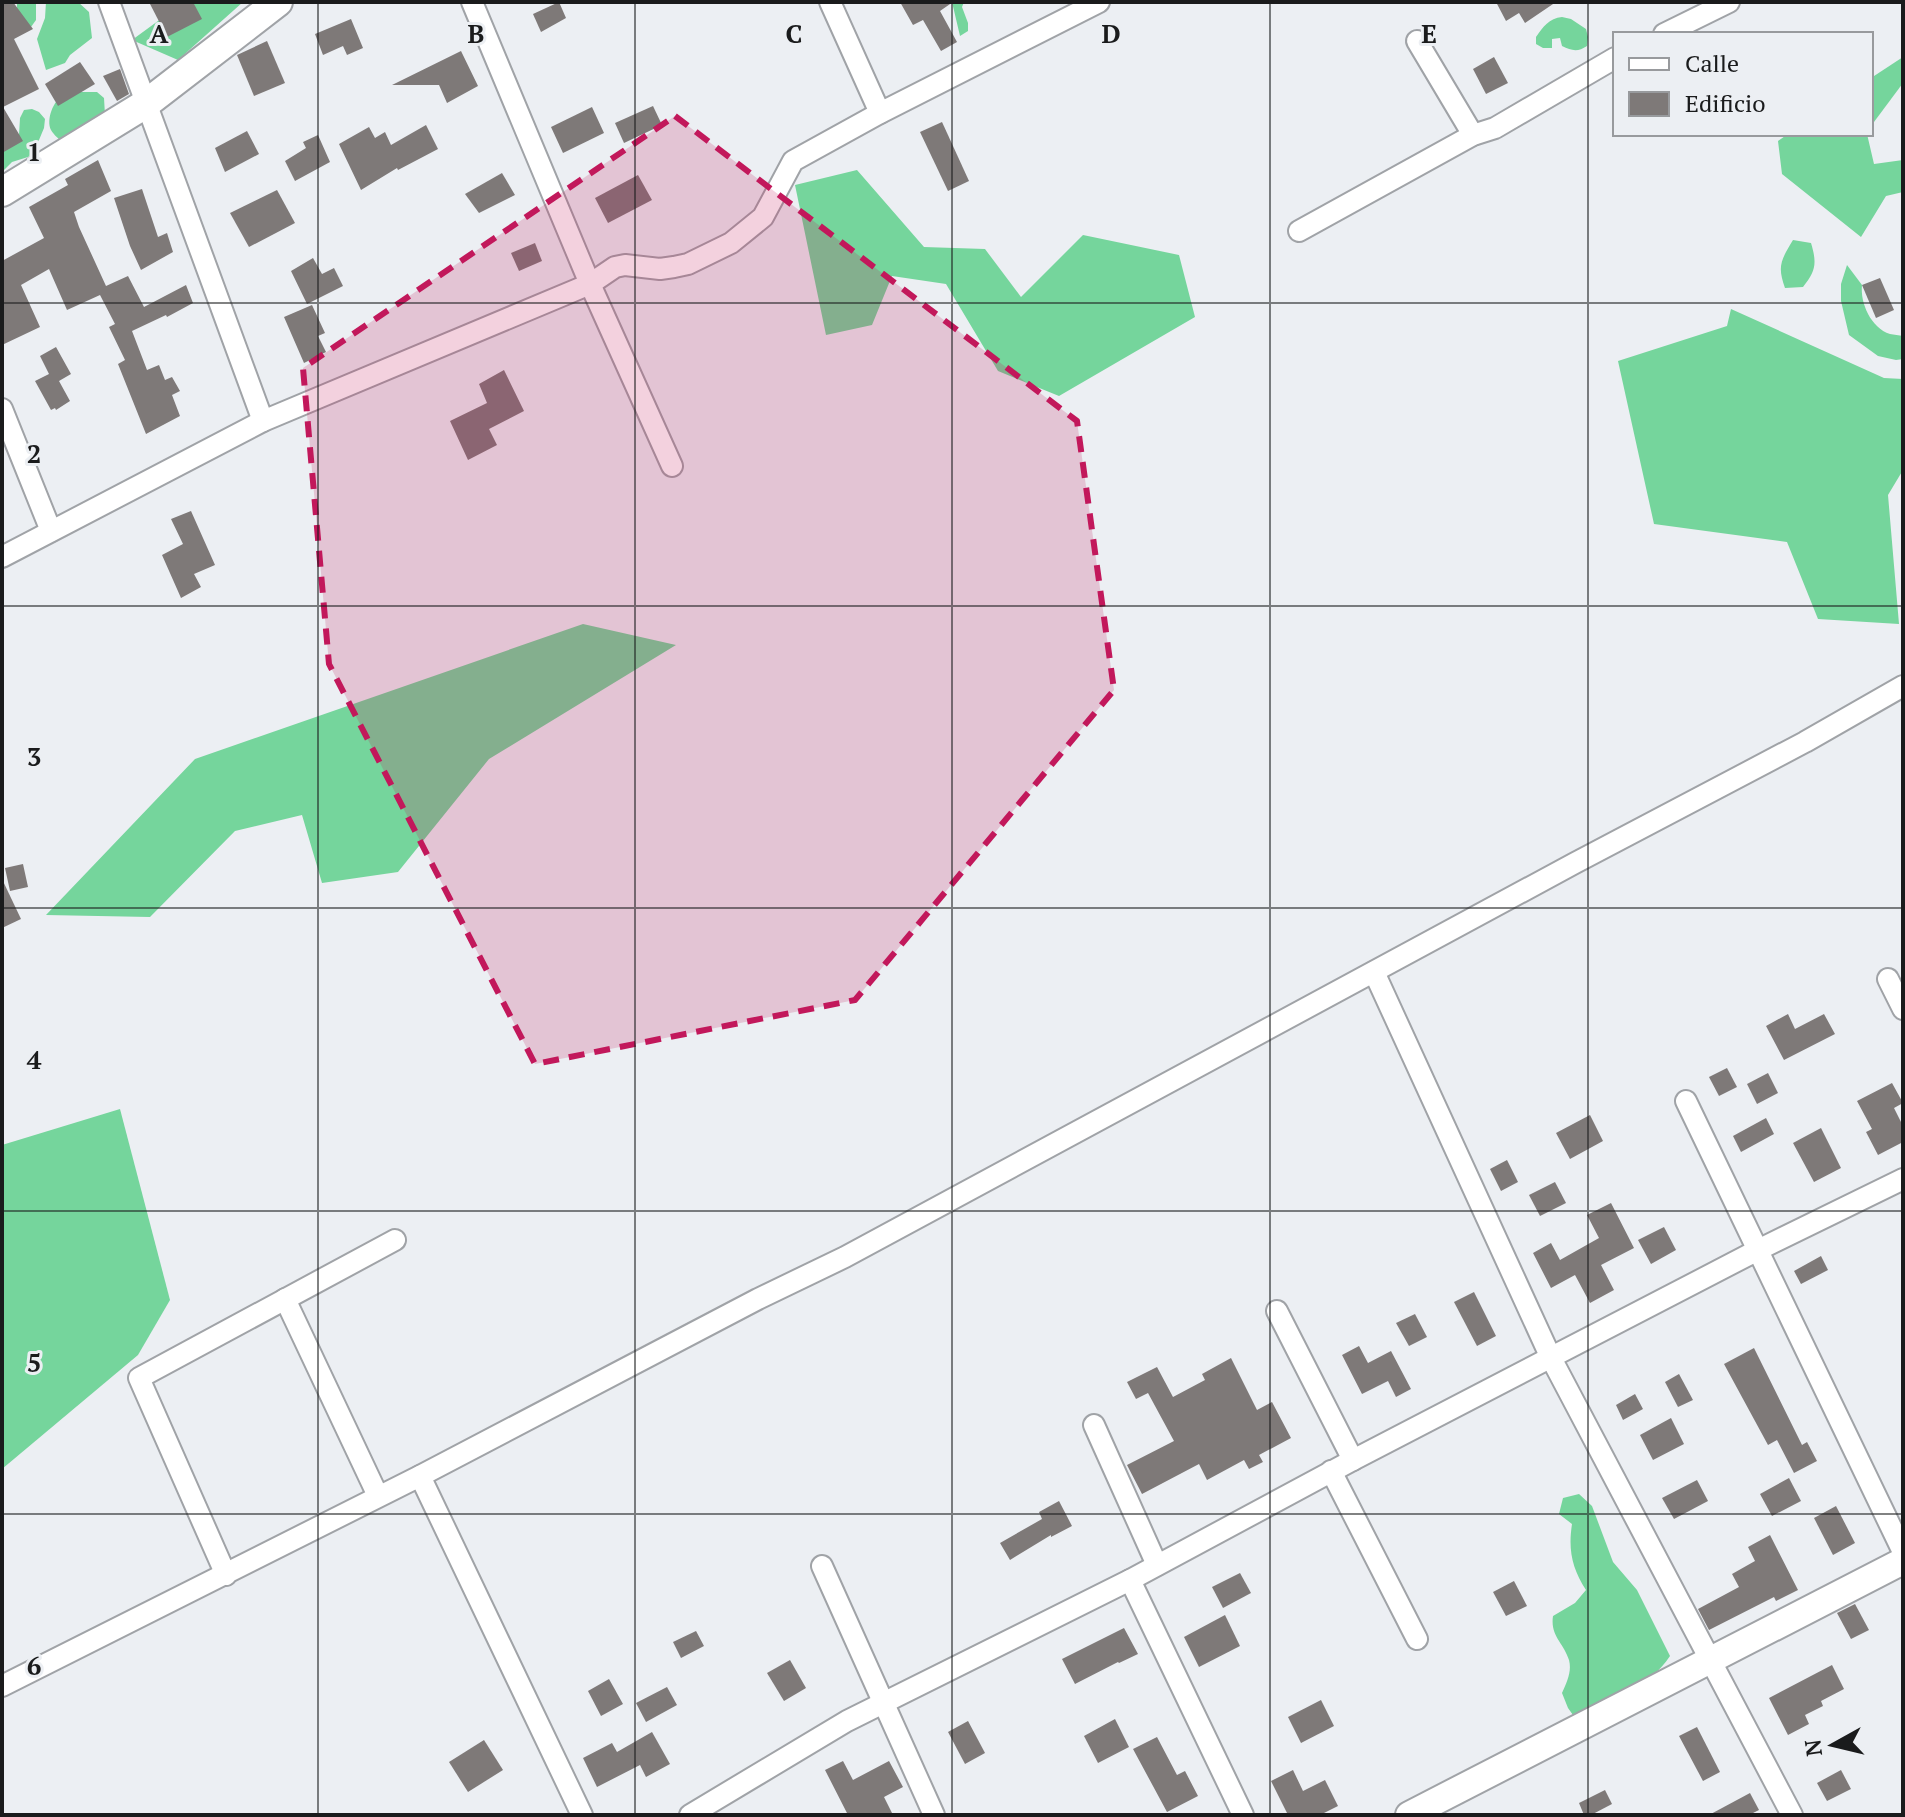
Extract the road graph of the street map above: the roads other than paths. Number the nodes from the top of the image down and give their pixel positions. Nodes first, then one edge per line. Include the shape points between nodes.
1 (109, 2) edge
2 (278, 2) edge
3 (472, 2) edge
4 (830, 2) edge
5 (1099, 2) edge
6 (1729, 2) edge
7 (1668, 32) edge
8 (1417, 41) dead end
9 (1613, 59) edge
10 (147, 103) junction
11 (880, 113) junction
12 (1473, 135) junction
13 (2, 192) edge
14 (1299, 231) dead end
15 (590, 284) junction
16 (2, 409) edge
17 (263, 421) junction
18 (672, 466) dead end
19 (51, 531) junction
20 (2, 557) edge
21 (1903, 686) edge
22 (1374, 972) junction
23 (1888, 979) dead end
24 (1903, 1009) edge
25 (1686, 1101) dead end
26 (1903, 1179) edge
27 (395, 1240) dead end
28 (1758, 1250) junction
29 (285, 1299) junction
30 (1277, 1311) dead end
31 (1551, 1358) junction
32 (1094, 1425) dead end
33 (1353, 1460) junction
34 (1331, 1471) junction
35 (420, 1476) junction
36 (378, 1496) junction
37 (1903, 1552) edge
38 (1903, 1561) edge
39 (1157, 1565) junction
40 (822, 1566) dead end
41 (226, 1575) junction
42 (1130, 1580) junction
43 (1417, 1639) dead end
44 (1711, 1659) junction
45 (2, 1686) edge
46 (882, 1703) junction
47 (582, 1815) edge
48 (690, 1815) edge
49 (934, 1815) edge
50 (1243, 1815) edge
51 (1409, 1815) edge
52 (1792, 1815) edge

1 - 10 street
2 - 10 main road
3 - 15 street
4 - 11 street
5 - 11 street
6 - 7 street
8 - 12 street
9 - 12 street via 1495,128
10 - 13 main road
10 - 17 street
11 - 15 street via 793,161 763,217 731,243 674,267 615,267
12 - 14 street
15 - 17 street
15 - 18 street
16 - 19 street
17 - 19 street
19 - 20 street
21 - 22 street
22 - 31 street
22 - 35 street via 845,1257
23 - 24 street
25 - 28 street
26 - 28 street
27 - 29 street
28 - 31 street
28 - 37 street
29 - 36 street
29 - 41 street via 139,1378
30 - 33 street
31 - 33 street
31 - 44 street
32 - 39 street
33 - 34 street
34 - 39 street
34 - 43 street
35 - 36 street
35 - 47 street
36 - 41 street
38 - 44 street
39 - 42 street
40 - 46 street
41 - 45 street
42 - 46 street
42 - 50 street
44 - 51 street
44 - 52 street
46 - 48 street
46 - 49 street

